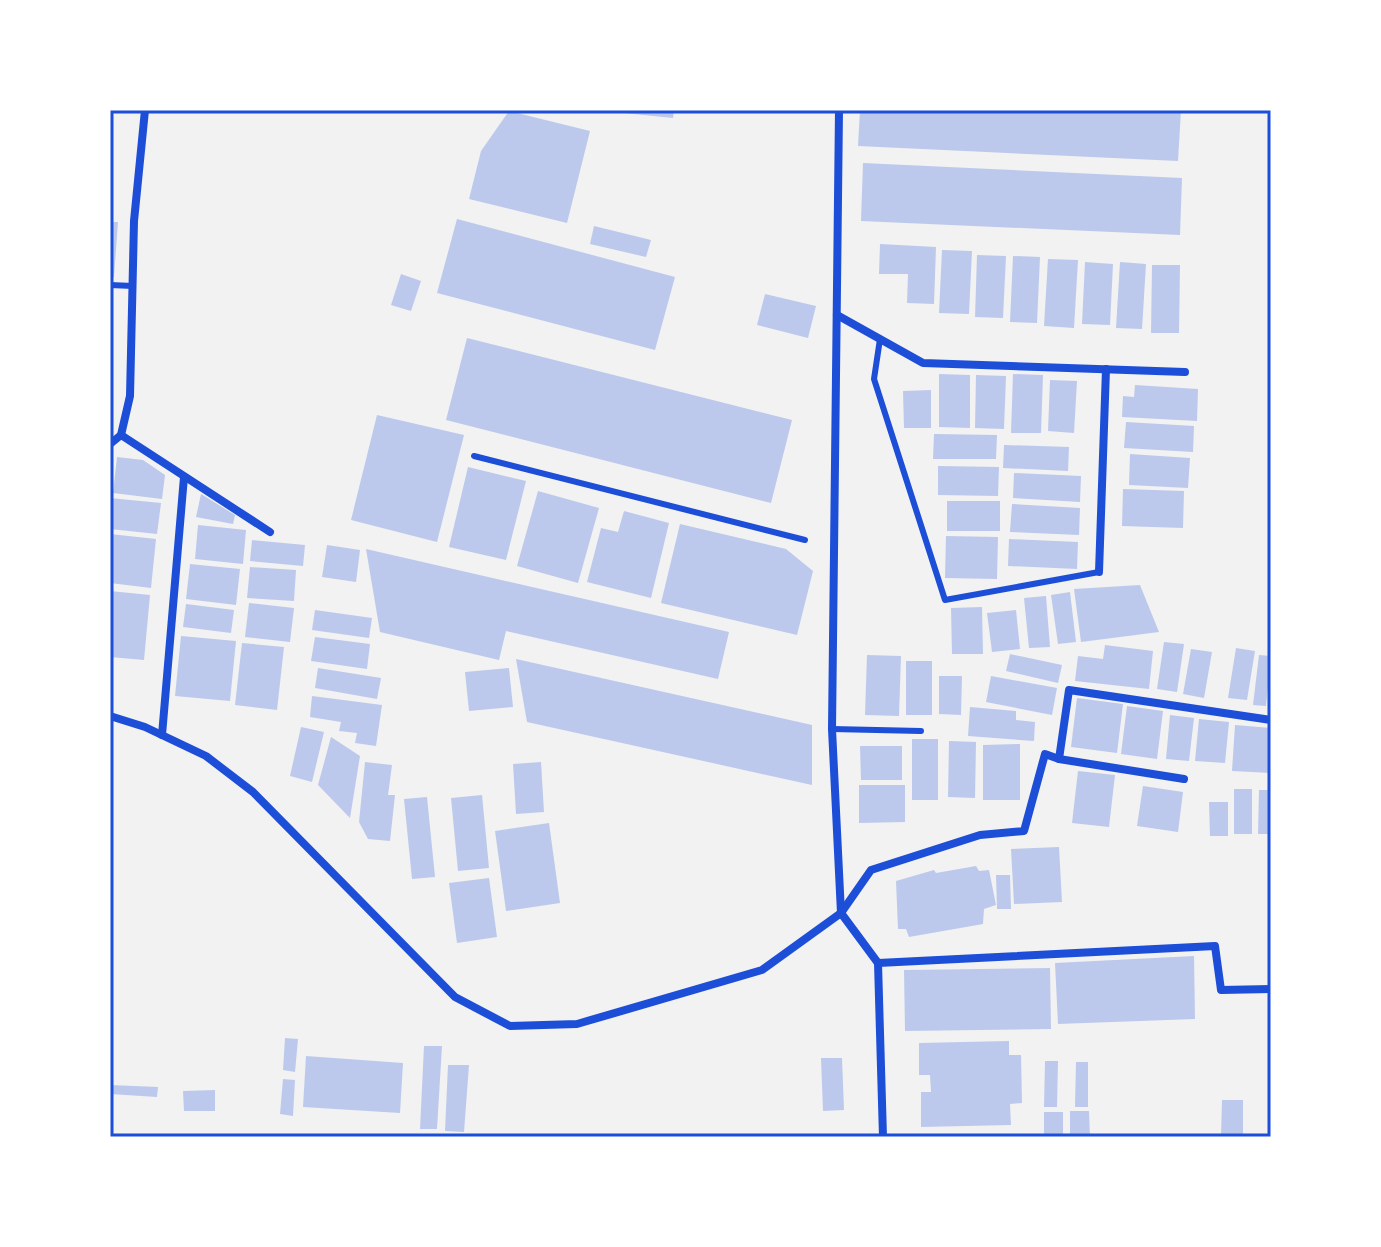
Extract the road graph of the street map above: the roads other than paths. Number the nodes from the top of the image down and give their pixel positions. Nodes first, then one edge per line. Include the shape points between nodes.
1 (145, 110) edge
2 (839, 110) edge
3 (110, 285) edge
4 (133, 286) junction
5 (837, 315) junction
6 (880, 339) junction
7 (1106, 369) junction
8 (1185, 372) dead end
9 (121, 435) junction
10 (110, 444) edge
11 (474, 456) dead end
12 (184, 477) junction
13 (270, 532) dead end
14 (805, 540) dead end
15 (1099, 572) joint
16 (110, 716) edge
17 (1271, 720) edge
18 (832, 729) junction
19 (921, 731) dead end
20 (162, 735) junction
21 (1059, 759) junction
22 (1184, 779) dead end
23 (841, 913) junction
24 (878, 963) junction
25 (1271, 989) edge
26 (883, 1137) edge

1 - 4 street
2 - 5 street
3 - 4 lane
4 - 9 street via 130,396
5 - 6 street
5 - 18 street
6 - 7 street via 923,363
6 - 15 lane via 874,379 945,600
7 - 8 street
7 - 15 street
9 - 10 street
9 - 12 street
11 - 14 lane
12 - 13 street
12 - 20 street
16 - 20 street
17 - 21 street via 1069,690
18 - 19 lane
18 - 23 street
20 - 23 street via 206,756 253,792 455,997 510,1026 577,1024 762,970
21 - 22 street
21 - 23 street via 1045,754 1024,831 980,835 871,870
23 - 24 street
24 - 25 street via 1215,946 1221,990
24 - 26 street

